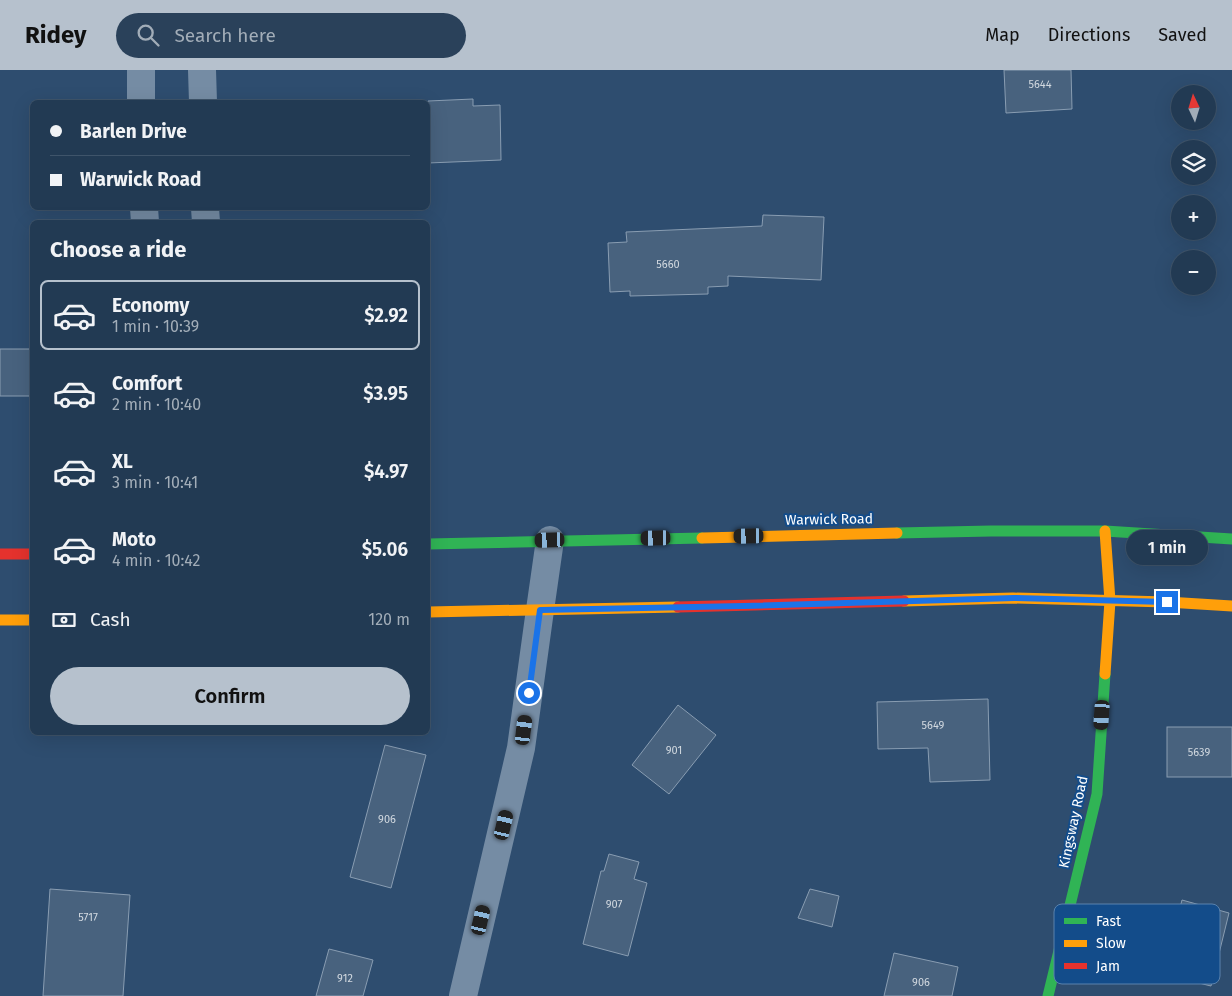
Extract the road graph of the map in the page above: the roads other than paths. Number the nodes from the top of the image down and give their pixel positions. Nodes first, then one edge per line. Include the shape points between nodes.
1 (140, 70) edge
2 (202, 70) edge
3 (142, 100) edge
4 (203, 100) edge
5 (1105, 530) junction
6 (1232, 539) edge
7 (550, 540) junction
8 (430, 544) edge
9 (0, 554) edge
10 (30, 554) edge
11 (1110, 601) junction
12 (1232, 606) edge
13 (540, 610) junction
14 (430, 612) edge
15 (0, 620) edge
16 (30, 620) edge
17 (1070, 904) edge
18 (1054, 971) edge
19 (463, 996) edge
20 (1048, 996) edge

1 - 3 street
2 - 4 street
5 - 6 main road, Warwick Road
5 - 7 main road, Warwick Road
5 - 11 main road, Kingsway Road
7 - 8 main road, Warwick Road
7 - 13 street
9 - 10 main road
11 - 12 main road
11 - 13 main road via 1014,598
11 - 17 main road, Kingsway Road via 1097,794
13 - 14 main road
13 - 19 street via 522,748
15 - 16 main road
18 - 20 main road, Kingsway Road

